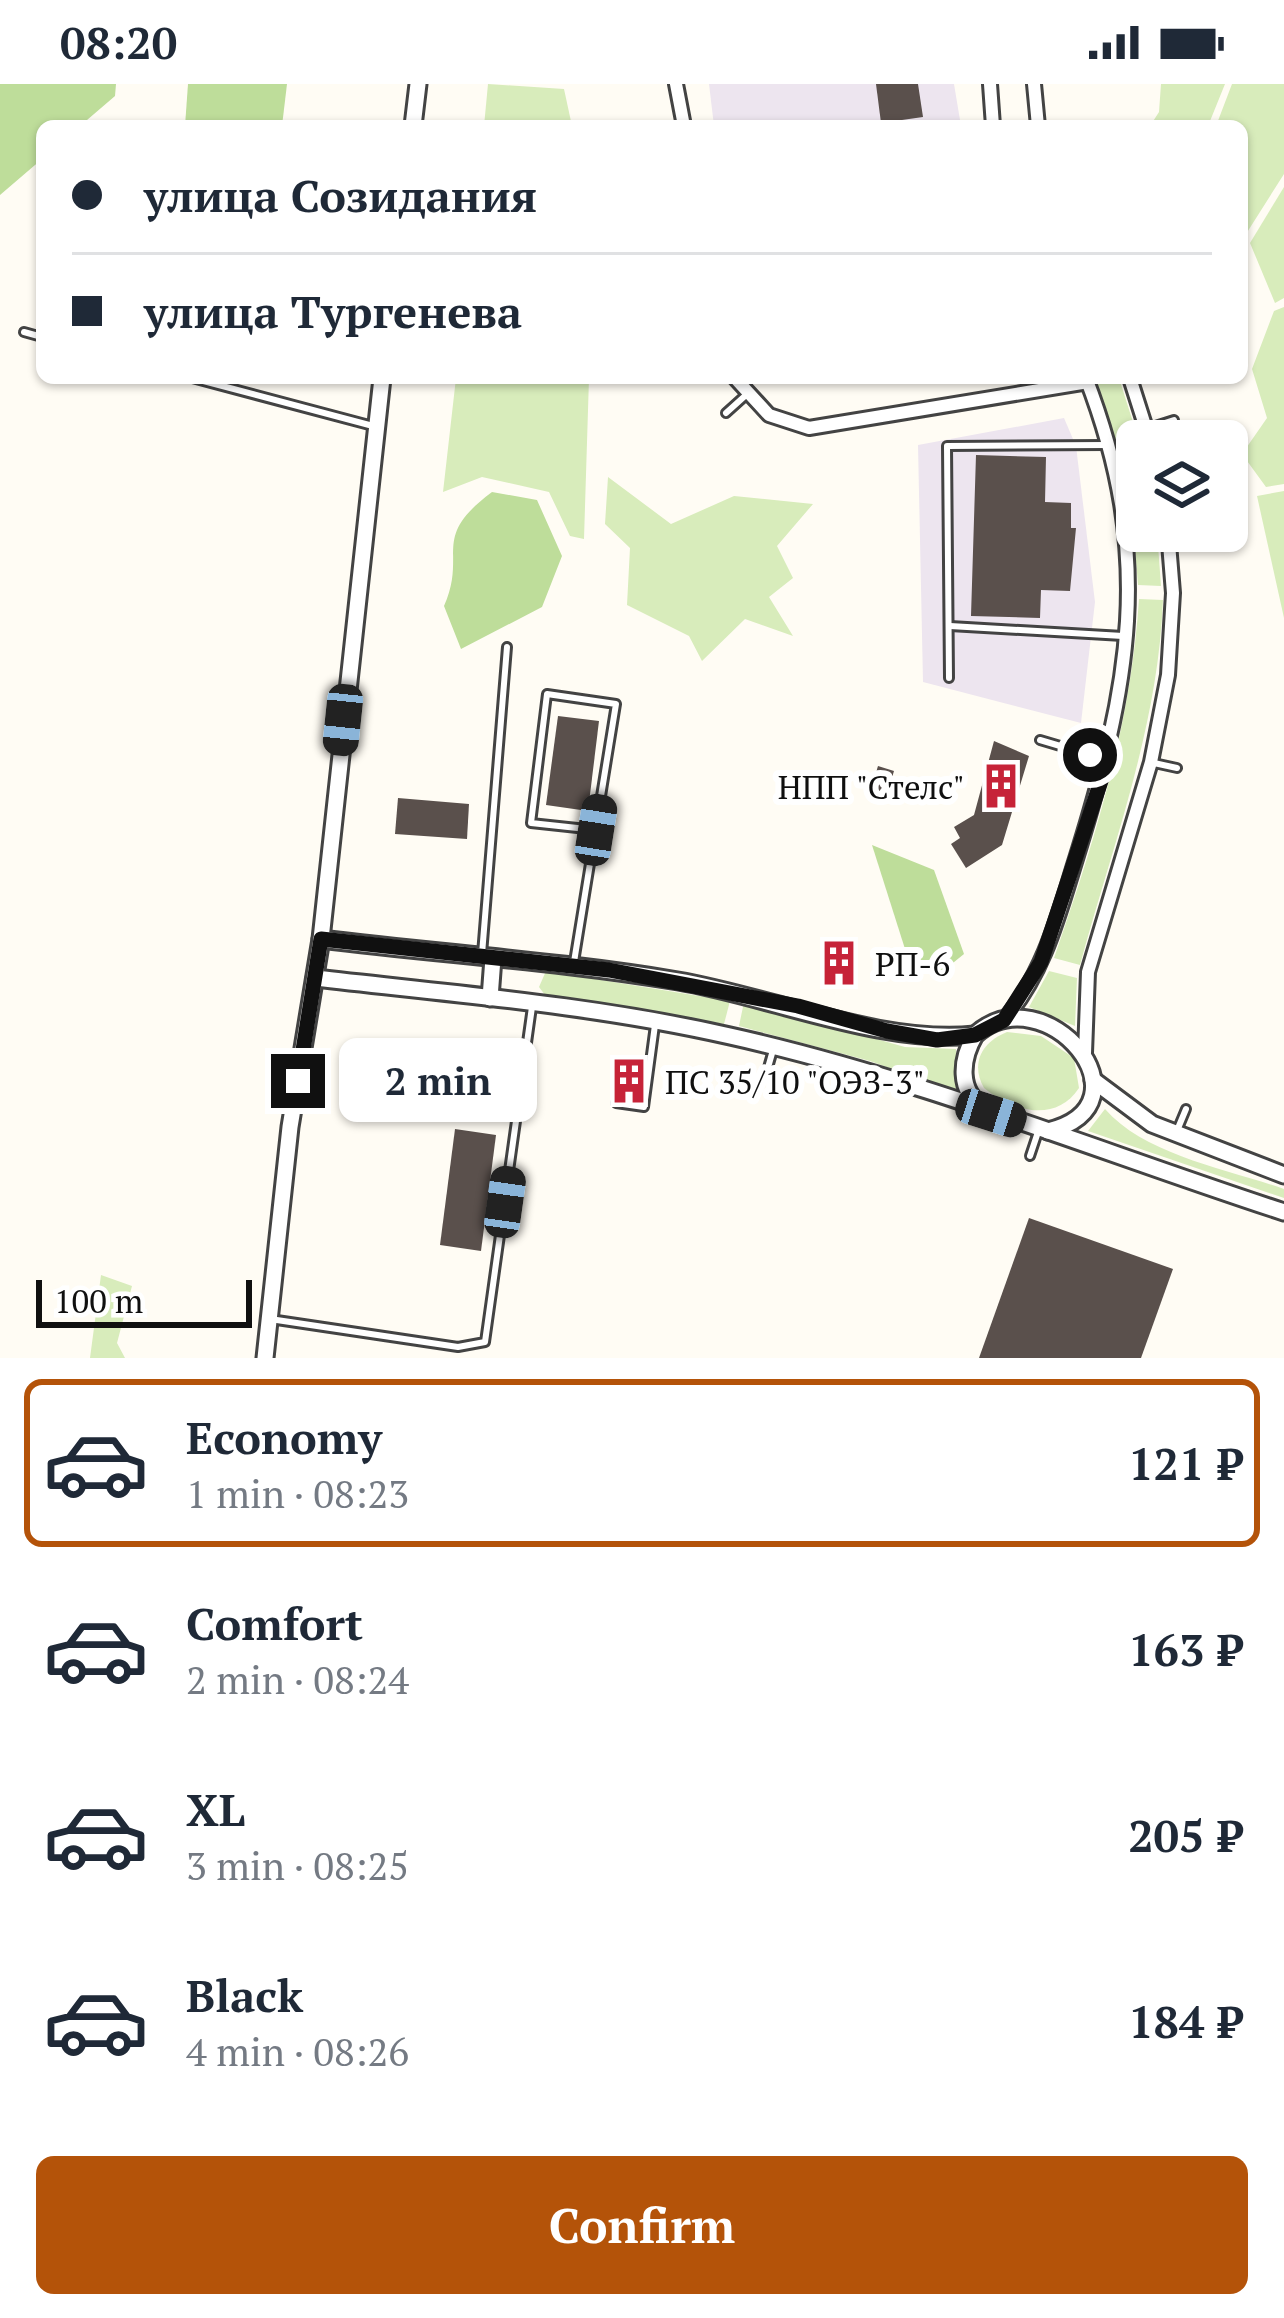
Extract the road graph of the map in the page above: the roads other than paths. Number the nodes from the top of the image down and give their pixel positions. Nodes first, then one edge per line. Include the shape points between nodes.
1 (418, 84) edge
2 (676, 84) edge
3 (990, 84) edge
4 (1034, 84) edge
5 (414, 120) edge
6 (683, 120) edge
7 (993, 120) edge
8 (1037, 120) edge
9 (24, 332) dead end
10 (36, 335) edge
11 (215, 384) edge
12 (381, 384) edge
13 (739, 384) edge
14 (1064, 384) edge
15 (1088, 384) edge
16 (1132, 384) edge
17 (746, 395) junction
18 (727, 412) dead end
19 (1144, 420) edge
20 (376, 427) junction
21 (1107, 445) junction
22 (1169, 552) edge
23 (949, 626) junction
24 (1126, 636) junction
25 (507, 646) dead end
26 (950, 678) dead end
27 (1040, 740) dead end
28 (1108, 760) junction
29 (1151, 762) junction
30 (1177, 768) dead end
31 (596, 830) junction
32 (321, 939) junction
33 (488, 958) junction
34 (574, 965) junction
35 (315, 978) junction
36 (490, 998) junction
37 (533, 1004) junction
38 (1004, 1020) junction
39 (656, 1021) junction
40 (975, 1035) junction
41 (773, 1046) junction
42 (1085, 1053) junction
43 (767, 1071) dead end
44 (1093, 1080) junction
45 (616, 1103) dead end
46 (1186, 1109) dead end
47 (991, 1113) junction
48 (1043, 1130) junction
49 (1174, 1136) junction
50 (1030, 1156) dead end
51 (1284, 1175) edge
52 (1284, 1212) edge
53 (268, 1318) junction
54 (265, 1358) edge

1 - 5 street
2 - 6 street
3 - 7 street
4 - 8 street
9 - 10 lane
11 - 20 lane
12 - 20 street
13 - 17 street
14 - 17 street via 809,428 769,415
15 - 21 street
16 - 19 street
17 - 18 lane
20 - 32 street
21 - 23 lane via 947,446
21 - 24 street via 1124,523
22 - 29 street via 1171,638
23 - 24 lane
23 - 26 lane
24 - 28 street
25 - 33 lane
27 - 28 lane
28 - 38 street via 1041,962
29 - 30 lane
29 - 42 street via 1088,972
31 - 31 lane via 616,704 548,694 531,823
31 - 34 lane
32 - 33 street
32 - 35 street
33 - 34 street
33 - 36 street
34 - 40 street via 937,1040
35 - 36 street
35 - 53 street
36 - 37 street
37 - 39 street
37 - 53 lane via 485,1342 458,1347
38 - 40 street
38 - 42 street via 1047,1026
39 - 41 street
39 - 45 lane via 644,1107
40 - 47 street via 965,1080
41 - 43 lane
41 - 47 street
42 - 44 street
44 - 48 street via 1086,1110 1071,1126
44 - 49 street
46 - 49 lane
47 - 48 street
48 - 50 lane
48 - 52 street
49 - 51 street
53 - 54 street

